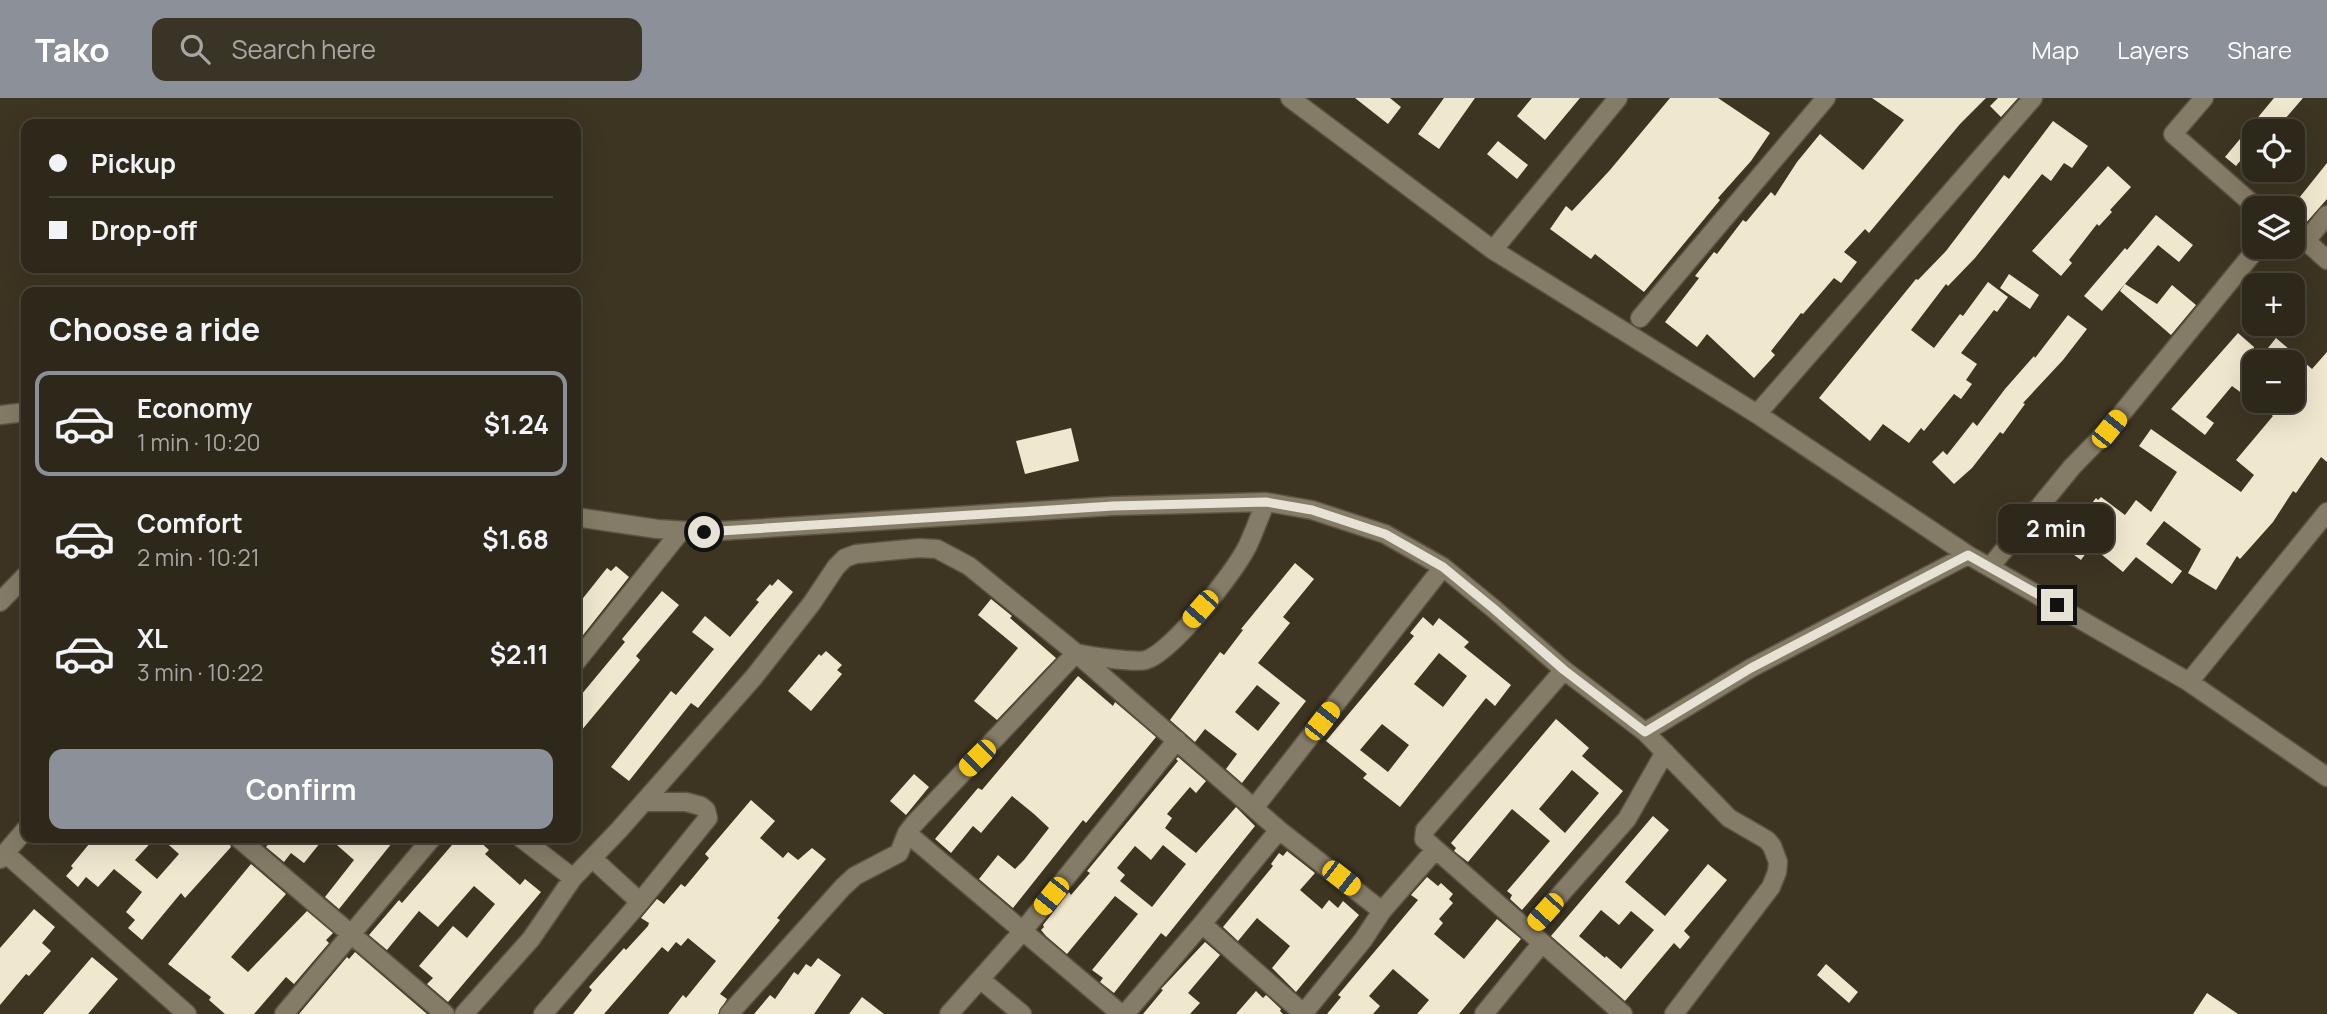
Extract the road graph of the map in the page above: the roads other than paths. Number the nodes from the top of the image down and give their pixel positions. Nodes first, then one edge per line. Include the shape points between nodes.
1 (1290, 98) edge
2 (1618, 98) edge
3 (1826, 98) edge
4 (2033, 98) edge
5 (2204, 98) edge
6 (2244, 196) edge
7 (2327, 215) edge
8 (2305, 232) edge
9 (2305, 242) edge
10 (1493, 250) junction
11 (2248, 259) edge
12 (2327, 260) edge
13 (1640, 318) dead end
14 (21, 413) edge
15 (1757, 414) junction
16 (0, 415) edge
17 (1266, 502) junction
18 (2327, 512) edge
19 (581, 518) edge
20 (681, 531) junction
21 (1968, 555) junction
22 (1443, 567) junction
23 (1990, 567) junction
24 (21, 580) edge
25 (0, 602) edge
26 (1076, 653) junction
27 (581, 656) edge
28 (1564, 670) junction
29 (2189, 682) junction
30 (1645, 732) junction
31 (1177, 740) junction
32 (1665, 752) junction
33 (2327, 777) edge
34 (645, 802) junction
35 (1254, 808) junction
36 (1279, 830) junction
37 (907, 833) junction
38 (21, 835) edge
39 (244, 843) edge
40 (428, 843) edge
41 (528, 843) edge
42 (1435, 850) junction
43 (2, 856) edge
44 (592, 858) junction
45 (573, 878) junction
46 (640, 902) junction
47 (1382, 911) junction
48 (1202, 924) junction
49 (1528, 931) junction
50 (1022, 932) junction
51 (351, 936) junction
52 (1542, 943) junction
53 (980, 979) junction
54 (187, 1014) edge
55 (284, 1014) edge
56 (445, 1014) edge
57 (464, 1014) edge
58 (543, 1014) edge
59 (729, 1014) edge
60 (949, 1014) edge
61 (1021, 1014) edge
62 (1123, 1014) edge
63 (1303, 1014) edge
64 (1484, 1014) edge
65 (1623, 1014) edge
66 (1674, 1014) edge

1 - 10 street
2 - 10 street
3 - 13 street
4 - 15 street
5 - 6 street via 2173,134
7 - 8 street
9 - 12 street
10 - 15 street
11 - 23 street
14 - 16 street
15 - 21 street
17 - 20 street via 1113,506
17 - 22 street via 1312,510 1385,534
17 - 26 street via 1233,570 1169,646 1142,661
18 - 29 street
19 - 20 street
20 - 27 street
21 - 23 street
21 - 30 street via 1751,668
22 - 28 street
22 - 35 street
23 - 29 street
24 - 25 street
26 - 31 street
26 - 34 street via 953,555 919,548 849,556 754,677
26 - 37 street
28 - 30 street
28 - 42 street via 1425,830 1424,839
29 - 33 street
30 - 32 street
31 - 35 street
31 - 50 street
32 - 49 street via 1627,819
32 - 66 street via 1729,818 1767,840 1778,862 1771,887
34 - 44 street
34 - 46 street via 695,804 706,810 708,818
35 - 36 street
36 - 47 street
36 - 48 street
37 - 50 street
37 - 59 street via 899,853 843,887
38 - 43 street
39 - 51 street
40 - 51 street
41 - 45 street
42 - 47 street
42 - 49 street
43 - 54 street
44 - 45 street
44 - 46 street
45 - 57 street via 531,939
46 - 58 street
47 - 63 street
48 - 62 street
48 - 63 street
49 - 52 street
50 - 53 street
50 - 62 street
51 - 55 street
51 - 56 street
52 - 64 street
52 - 65 street
53 - 60 street
53 - 61 street

